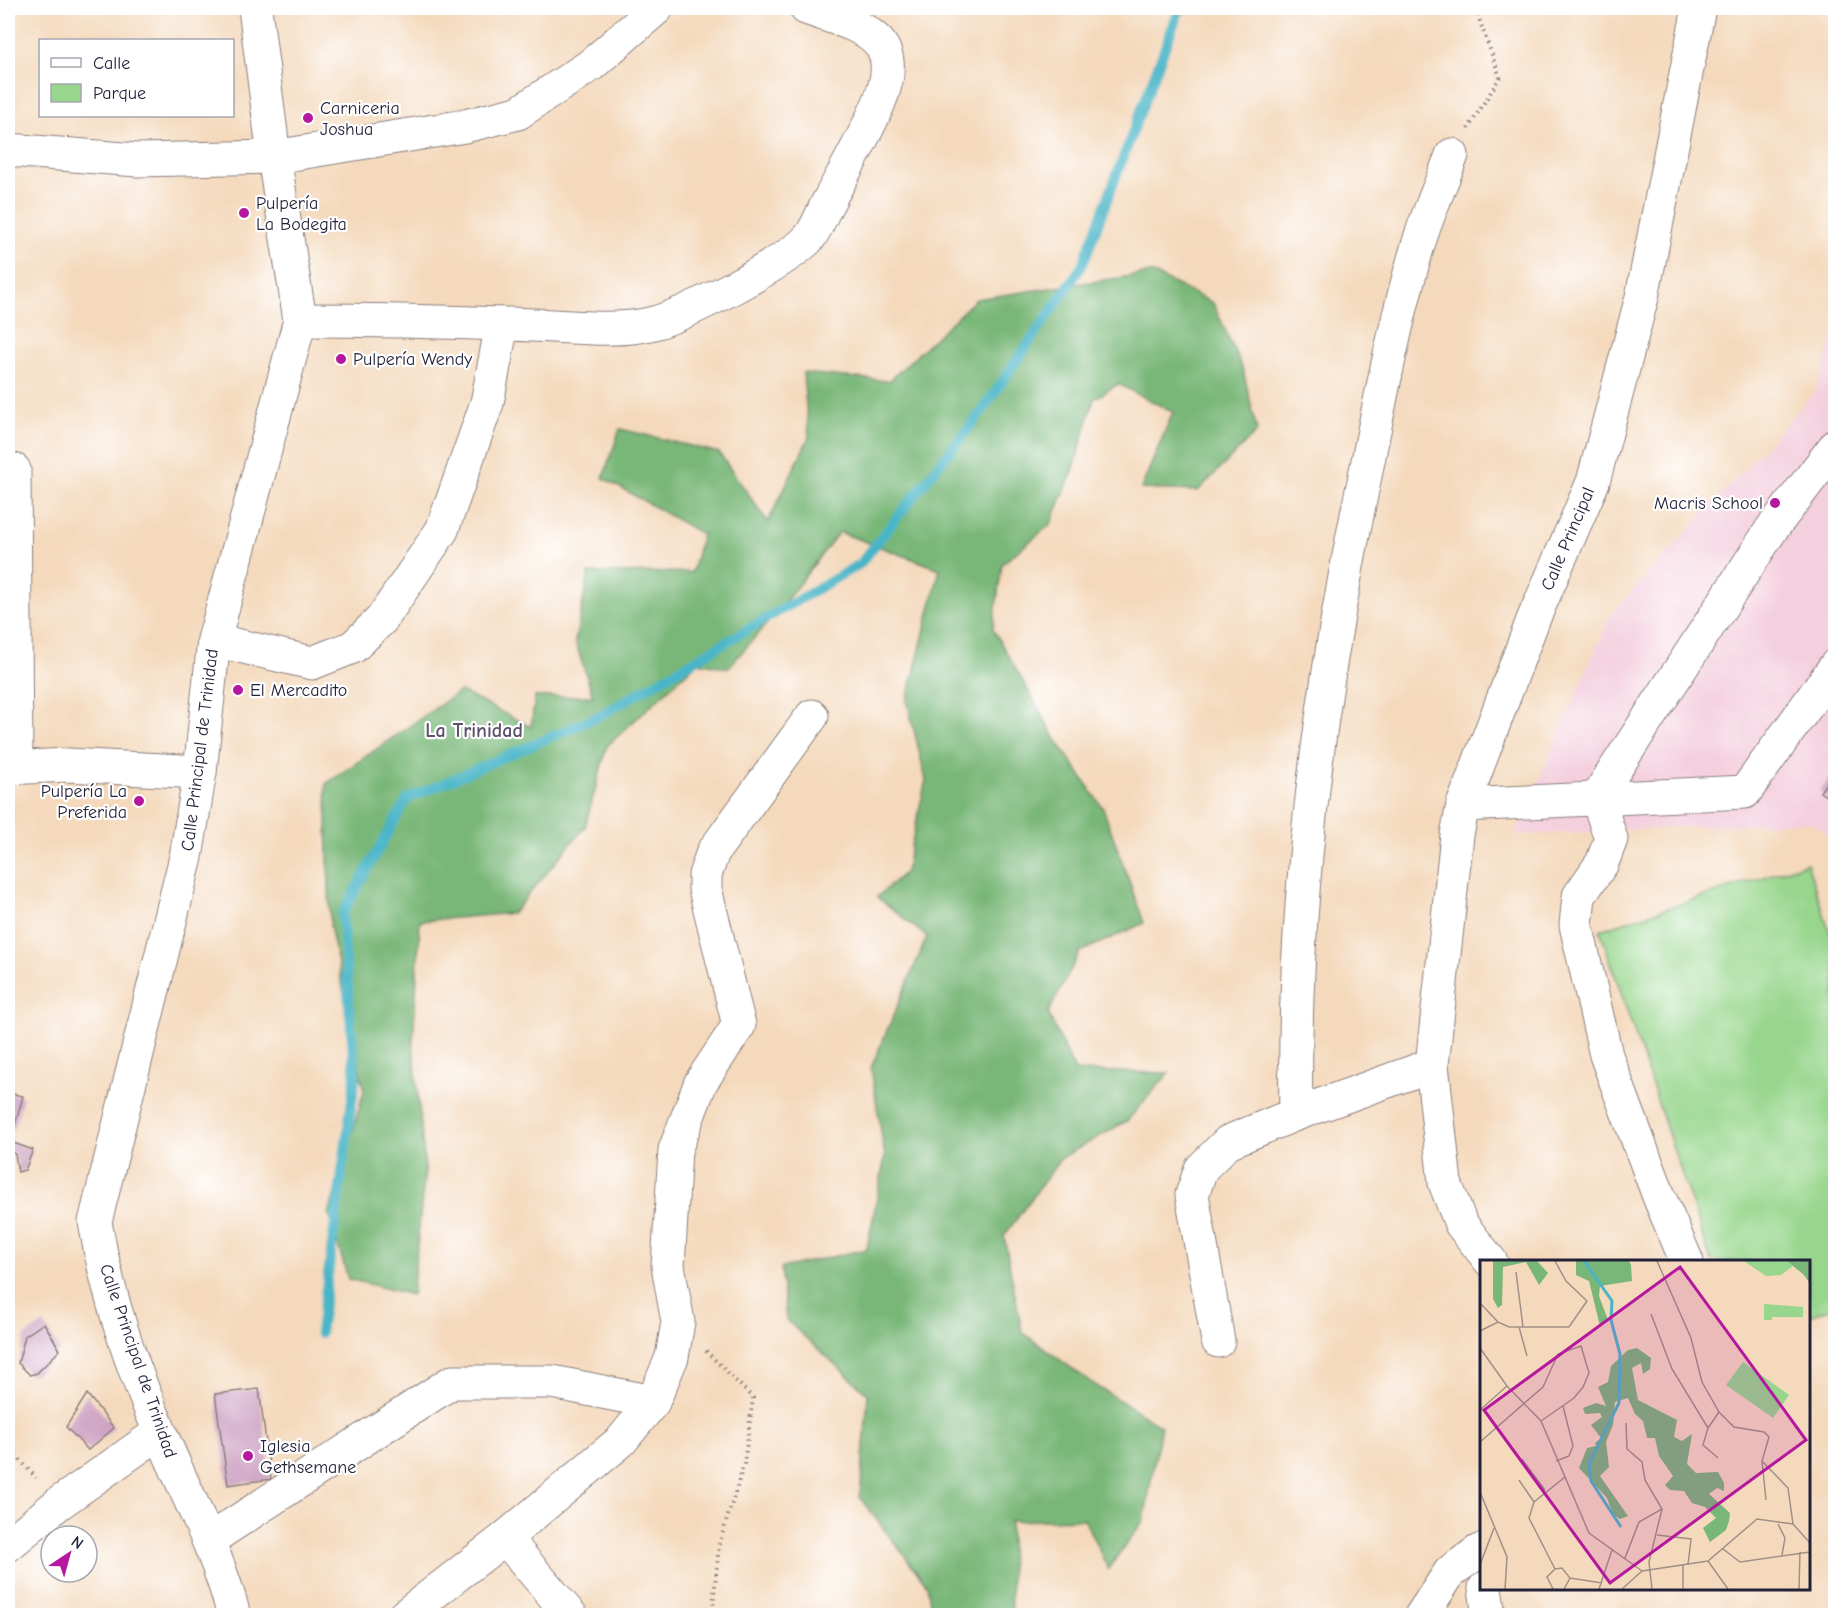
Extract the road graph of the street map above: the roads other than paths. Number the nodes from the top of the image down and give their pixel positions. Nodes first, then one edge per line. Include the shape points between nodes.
1 (255, 8) edge
2 (657, 8) edge
3 (806, 8) edge
4 (1700, 8) edge
5 (8, 150) edge
6 (1452, 155) road end
7 (274, 157) junction
8 (300, 320) junction
9 (502, 324) junction
10 (1836, 445) edge
11 (14, 470) dead end
12 (214, 639) junction
13 (1836, 665) edge
14 (812, 716) dead end
15 (12, 767) edge
16 (200, 772) junction
17 (1597, 797) junction
18 (1463, 805) junction
19 (1432, 1065) junction
20 (1296, 1114) junction
21 (1489, 1260) edge
22 (1686, 1260) edge
23 (1218, 1341) dead end
24 (653, 1402) junction
25 (160, 1432) junction
26 (505, 1538) junction
27 (209, 1540) junction
28 (8, 1545) edge
29 (1480, 1556) edge
30 (1485, 1590) edge
31 (234, 1616) edge
32 (404, 1616) edge
33 (571, 1616) edge
34 (1421, 1616) edge
35 (1489, 1616) edge

1 - 7 street, Calle Principal de Trinidad
2 - 7 street via 591,65 518,113 465,126
3 - 9 street via 868,31 882,44 888,59 887,85 809,238 764,271 654,323 610,327
4 - 18 street, Calle Principal via 1642,297 1593,482 1533,620
5 - 7 street via 137,159
6 - 20 street via 1419,241 1393,341 1341,589 1306,845 1295,1049
7 - 8 street, Calle Principal de Trinidad
8 - 9 street
8 - 12 street, Calle Principal de Trinidad
9 - 12 street via 487,403 442,530 382,619 353,647 312,663
10 - 17 street via 1771,530
11 - 15 street
12 - 16 street, Calle Principal de Trinidad
13 - 17 street via 1744,792
14 - 24 street via 713,852 705,875 705,889 739,1025 701,1082 675,1150 668,1266 678,1322 672,1357
15 - 16 street via 68,765
16 - 25 street, Calle Principal de Trinidad via 186,857 95,1222 103,1272
17 - 18 street
17 - 22 street via 1611,839 1602,863 1579,896 1576,925 1606,1055
18 - 19 street, Calle Principal
19 - 20 street
19 - 21 street, Calle Principal via 1445,1183 1461,1224
20 - 23 street via 1228,1142 1201,1169 1192,1195
24 - 26 street via 621,1441
24 - 27 street via 552,1382 453,1382
25 - 27 street, Calle Principal de Trinidad
25 - 28 street via 58,1504
26 - 32 street
26 - 33 street
27 - 31 street, Calle Principal de Trinidad
29 - 34 street via 1450,1572
30 - 35 street

